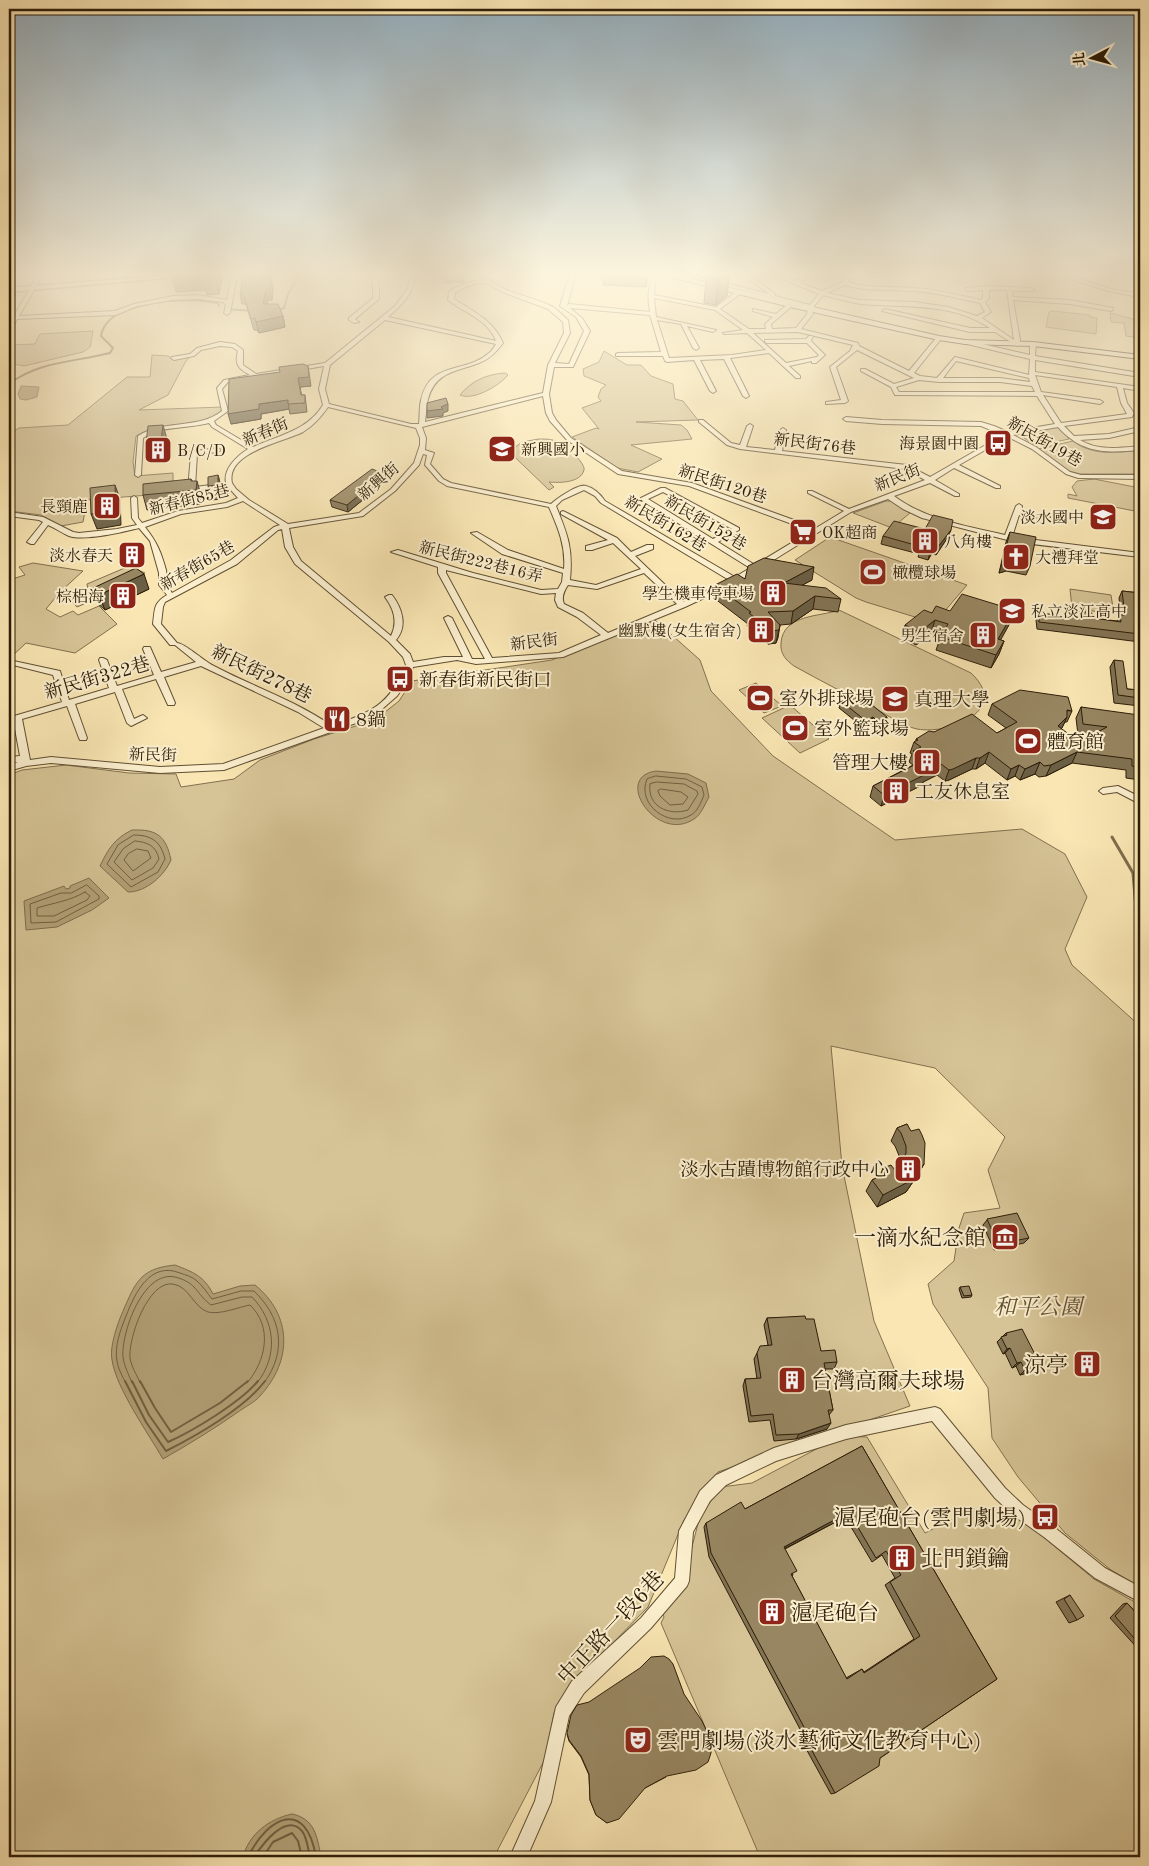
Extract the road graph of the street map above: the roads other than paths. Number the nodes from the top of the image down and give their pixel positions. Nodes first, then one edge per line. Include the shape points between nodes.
1 (239, 363) edge
2 (470, 363) edge
3 (572, 363) edge
4 (699, 363) edge
5 (729, 363) edge
6 (798, 363) edge
7 (837, 363) edge
8 (889, 363) edge
9 (919, 363) edge
10 (952, 363) edge
11 (975, 363) edge
12 (1032, 363) edge
13 (1059, 363) edge
14 (327, 364) joint
15 (551, 365) joint
16 (786, 365) joint
17 (863, 370) dead end
18 (910, 374) junction
19 (254, 375) junction
20 (1032, 375) junction
21 (1140, 375) edge
22 (798, 377) dead end
23 (919, 378) junction
24 (939, 380) junction
25 (1034, 384) junction
26 (893, 386) junction
27 (1120, 387) junction
28 (1140, 390) edge
29 (713, 391) dead end
30 (1039, 393) junction
31 (546, 394) junction
32 (746, 396) dead end
33 (828, 403) dead end
34 (326, 405) junction
35 (1103, 408) junction
36 (1140, 410) edge
37 (1131, 413) junction
38 (846, 419) dead end
39 (210, 420) junction
40 (701, 421) dead end
41 (420, 425) junction
42 (750, 426) dead end
43 (1060, 426) junction
44 (1140, 429) edge
45 (783, 430) dead end
46 (1009, 434) junction
47 (1073, 438) junction
48 (742, 448) junction
49 (1140, 448) edge
50 (252, 449) junction
51 (218, 450) dead end
52 (422, 452) junction
53 (194, 453) junction
54 (778, 453) junction
55 (183, 454) dead end
56 (954, 465) junction
57 (138, 475) dead end
58 (1140, 477) edge
59 (931, 480) junction
60 (230, 485) junction
61 (998, 487) dead end
62 (810, 492) dead end
63 (957, 495) dead end
64 (890, 497) junction
65 (134, 498) dead end
66 (244, 498) junction
67 (552, 506) junction
68 (849, 511) junction
69 (563, 513) dead end
70 (9, 514) edge
71 (1047, 516) dead end
72 (47, 522) junction
73 (285, 525) junction
74 (140, 526) junction
75 (815, 530) junction
76 (476, 533) dead end
77 (1008, 538) junction
78 (614, 540) junction
79 (31, 542) dead end
80 (712, 542) junction
81 (650, 547) dead end
82 (589, 548) dead end
83 (395, 552) dead end
84 (630, 555) junction
85 (1140, 555) edge
86 (442, 566) junction
87 (755, 568) junction
88 (646, 570) junction
89 (567, 572) junction
90 (735, 580) junction
91 (566, 582) junction
92 (560, 591) junction
93 (170, 595) junction
94 (389, 597) dead end
95 (682, 605) junction
96 (448, 618) dead end
97 (606, 635) junction
98 (392, 640) junction
99 (176, 644) joint
100 (147, 649) dead end
101 (103, 660) dead end
102 (470, 661) junction
103 (490, 661) junction
104 (9, 662) edge
105 (202, 663) junction
106 (410, 665) junction
107 (159, 676) junction
108 (116, 689) junction
109 (68, 702) junction
110 (171, 703) dead end
111 (143, 718) dead end
112 (331, 728) junction
113 (83, 738) dead end
114 (9, 760) edge
115 (26, 763) junction
116 (9, 768) edge
117 (1103, 791) dead end
118 (1140, 801) edge
119 (1140, 1596) edge
120 (518, 1857) edge

1 - 19 street
2 - 41 street, 新興街 via 432,381 421,409
3 - 15 street via 571,366
4 - 29 street
5 - 32 street
6 - 16 street
7 - 33 street via 832,367 845,401
8 - 18 street
9 - 18 street
10 - 24 street
11 - 20 street
12 - 20 street
13 - 21 street
14 - 19 street
14 - 34 street via 322,389
15 - 31 street
16 - 22 street
17 - 26 street
18 - 23 street
19 - 39 street via 223,383 219,393 225,411
20 - 25 street
20 - 27 street
23 - 24 street
23 - 26 street
24 - 25 street via 1000,380
25 - 30 street
26 - 30 street via 897,394
27 - 28 street
27 - 37 street via 1124,403
30 - 35 street
30 - 43 street
31 - 41 street
31 - 75 street, 新民街120巷 via 549,413 569,439 620,473 690,484
34 - 41 street via 412,426
34 - 50 street, 新春街 via 301,430
35 - 37 street, 新民街 via 1130,416
35 - 43 street, 新民街
36 - 37 street, 新民街
38 - 46 street, 新民街19巷 via 969,423
39 - 50 street via 214,426
39 - 57 street via 144,433 139,442
40 - 48 street, 新民街76巷 via 729,444
41 - 52 street, 新興街
42 - 48 street
43 - 46 street, 新民街
43 - 47 street
44 - 47 street via 1109,436
45 - 54 street
46 - 56 street, 新民街
46 - 58 street, 新民街19巷 via 1068,474
47 - 49 street via 1095,448
48 - 54 street, 新民街76巷
50 - 60 street, 新春街 via 236,460 229,474
51 - 53 street
52 - 67 street via 431,453 427,464 440,480 449,485
52 - 73 street, 新興街 via 417,464 402,481 361,515
53 - 55 street
53 - 60 street via 192,489
54 - 59 street, 新民街76巷 via 907,468
56 - 59 street, 新民街
56 - 61 street
59 - 63 street, 新民街76巷
59 - 64 street, 新民街
60 - 66 street
62 - 68 street
64 - 68 street, 新民街
64 - 77 street via 924,517
65 - 74 street, 新春街85巷 via 135,518
66 - 73 street
66 - 74 street, 新春街85巷 via 227,505 180,512
67 - 89 street via 568,543
67 - 90 street, 新民街162巷 via 584,487 603,502
68 - 75 street, 新民街
69 - 78 street
70 - 72 street via 41,518
71 - 77 street via 1017,510
72 - 74 street via 79,535 117,532
72 - 79 street
73 - 93 street, 新春街65巷 via 276,528 234,562
73 - 98 street via 289,546 298,562
74 - 93 street via 153,541 163,572 163,585
75 - 87 street, 新民街
76 - 89 street, 新民街222巷16弄 via 504,552
77 - 85 street
78 - 82 street
78 - 84 street
80 - 80 street, 新民街152巷 via 643,500 663,489 737,529
80 - 87 street, 新民街152巷
81 - 84 street
83 - 86 street, 新民街222巷16弄
84 - 88 street
86 - 92 street, 新民街222巷16弄 via 541,592
86 - 103 street via 442,573
87 - 90 street, 新民街
88 - 91 street via 597,587
88 - 95 street
89 - 91 street, 新民街222巷16弄
90 - 95 street, 新民街
91 - 92 street, 新民街222巷16弄
92 - 97 street via 560,606 580,615
93 - 99 street, 新春街65巷 via 158,607 157,624
94 - 98 street via 399,619
95 - 97 street, 新民街
96 - 102 street
97 - 103 street, 新民街 via 560,655
98 - 106 street via 407,656
99 - 105 street, 新民街278巷
100 - 107 street
101 - 108 street
102 - 103 street, 新民街
102 - 106 street, 新民街 via 457,658
104 - 109 street via 57,673
105 - 107 street, 新民街322巷
105 - 112 street, 新民街278巷 via 293,706
106 - 112 street, 新民街 via 403,684 370,716
107 - 108 street, 新民街322巷
107 - 110 street
108 - 109 street, 新民街322巷
108 - 111 street via 131,722
109 - 113 street
109 - 115 street, 新民街322巷 via 17,718
112 - 115 street, 新民街 via 224,767 160,770 51,760
114 - 115 street via 19,759
115 - 116 street
117 - 118 street via 1118,789
119 - 120 street, 中正路一段6巷 via 1100,1573 1018,1510 1000,1493 936,1414 846,1432 774,1455 721,1480 705,1496 686,1531 682,1581 646,1623 578,1687 562,1713 543,1802

